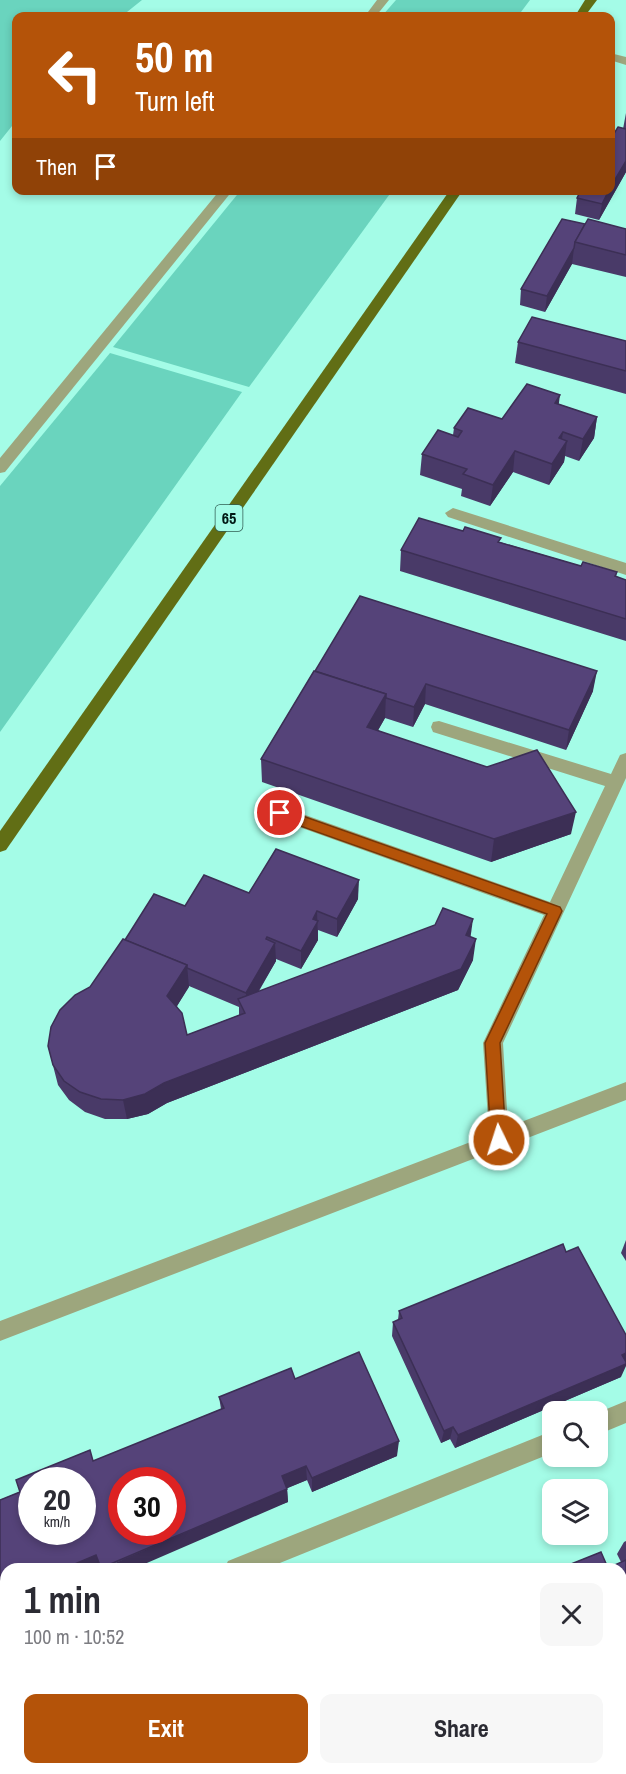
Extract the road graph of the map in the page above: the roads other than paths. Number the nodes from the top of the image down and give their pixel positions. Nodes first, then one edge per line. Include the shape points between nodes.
1 (383, 0) edge
2 (373, 12) edge
3 (223, 195) edge
4 (455, 195) edge
5 (0, 468) edge
6 (453, 513) dead end
7 (626, 569) edge
8 (439, 727) dead end
9 (626, 760) edge
10 (615, 783) junction
11 (280, 813) dead end
12 (0, 845) edge
13 (555, 911) junction
14 (626, 1091) edge
15 (499, 1140) junction
16 (0, 1330) edge
17 (626, 1412) edge
18 (608, 1419) edge
19 (542, 1446) edge
20 (251, 1563) edge

1 - 2 street
3 - 5 street
4 - 12 main road, 65
6 - 7 street
8 - 10 street
9 - 10 street
10 - 13 street
11 - 13 street
13 - 15 street via 493,1043
14 - 15 street
15 - 16 street
17 - 18 street
19 - 20 street

